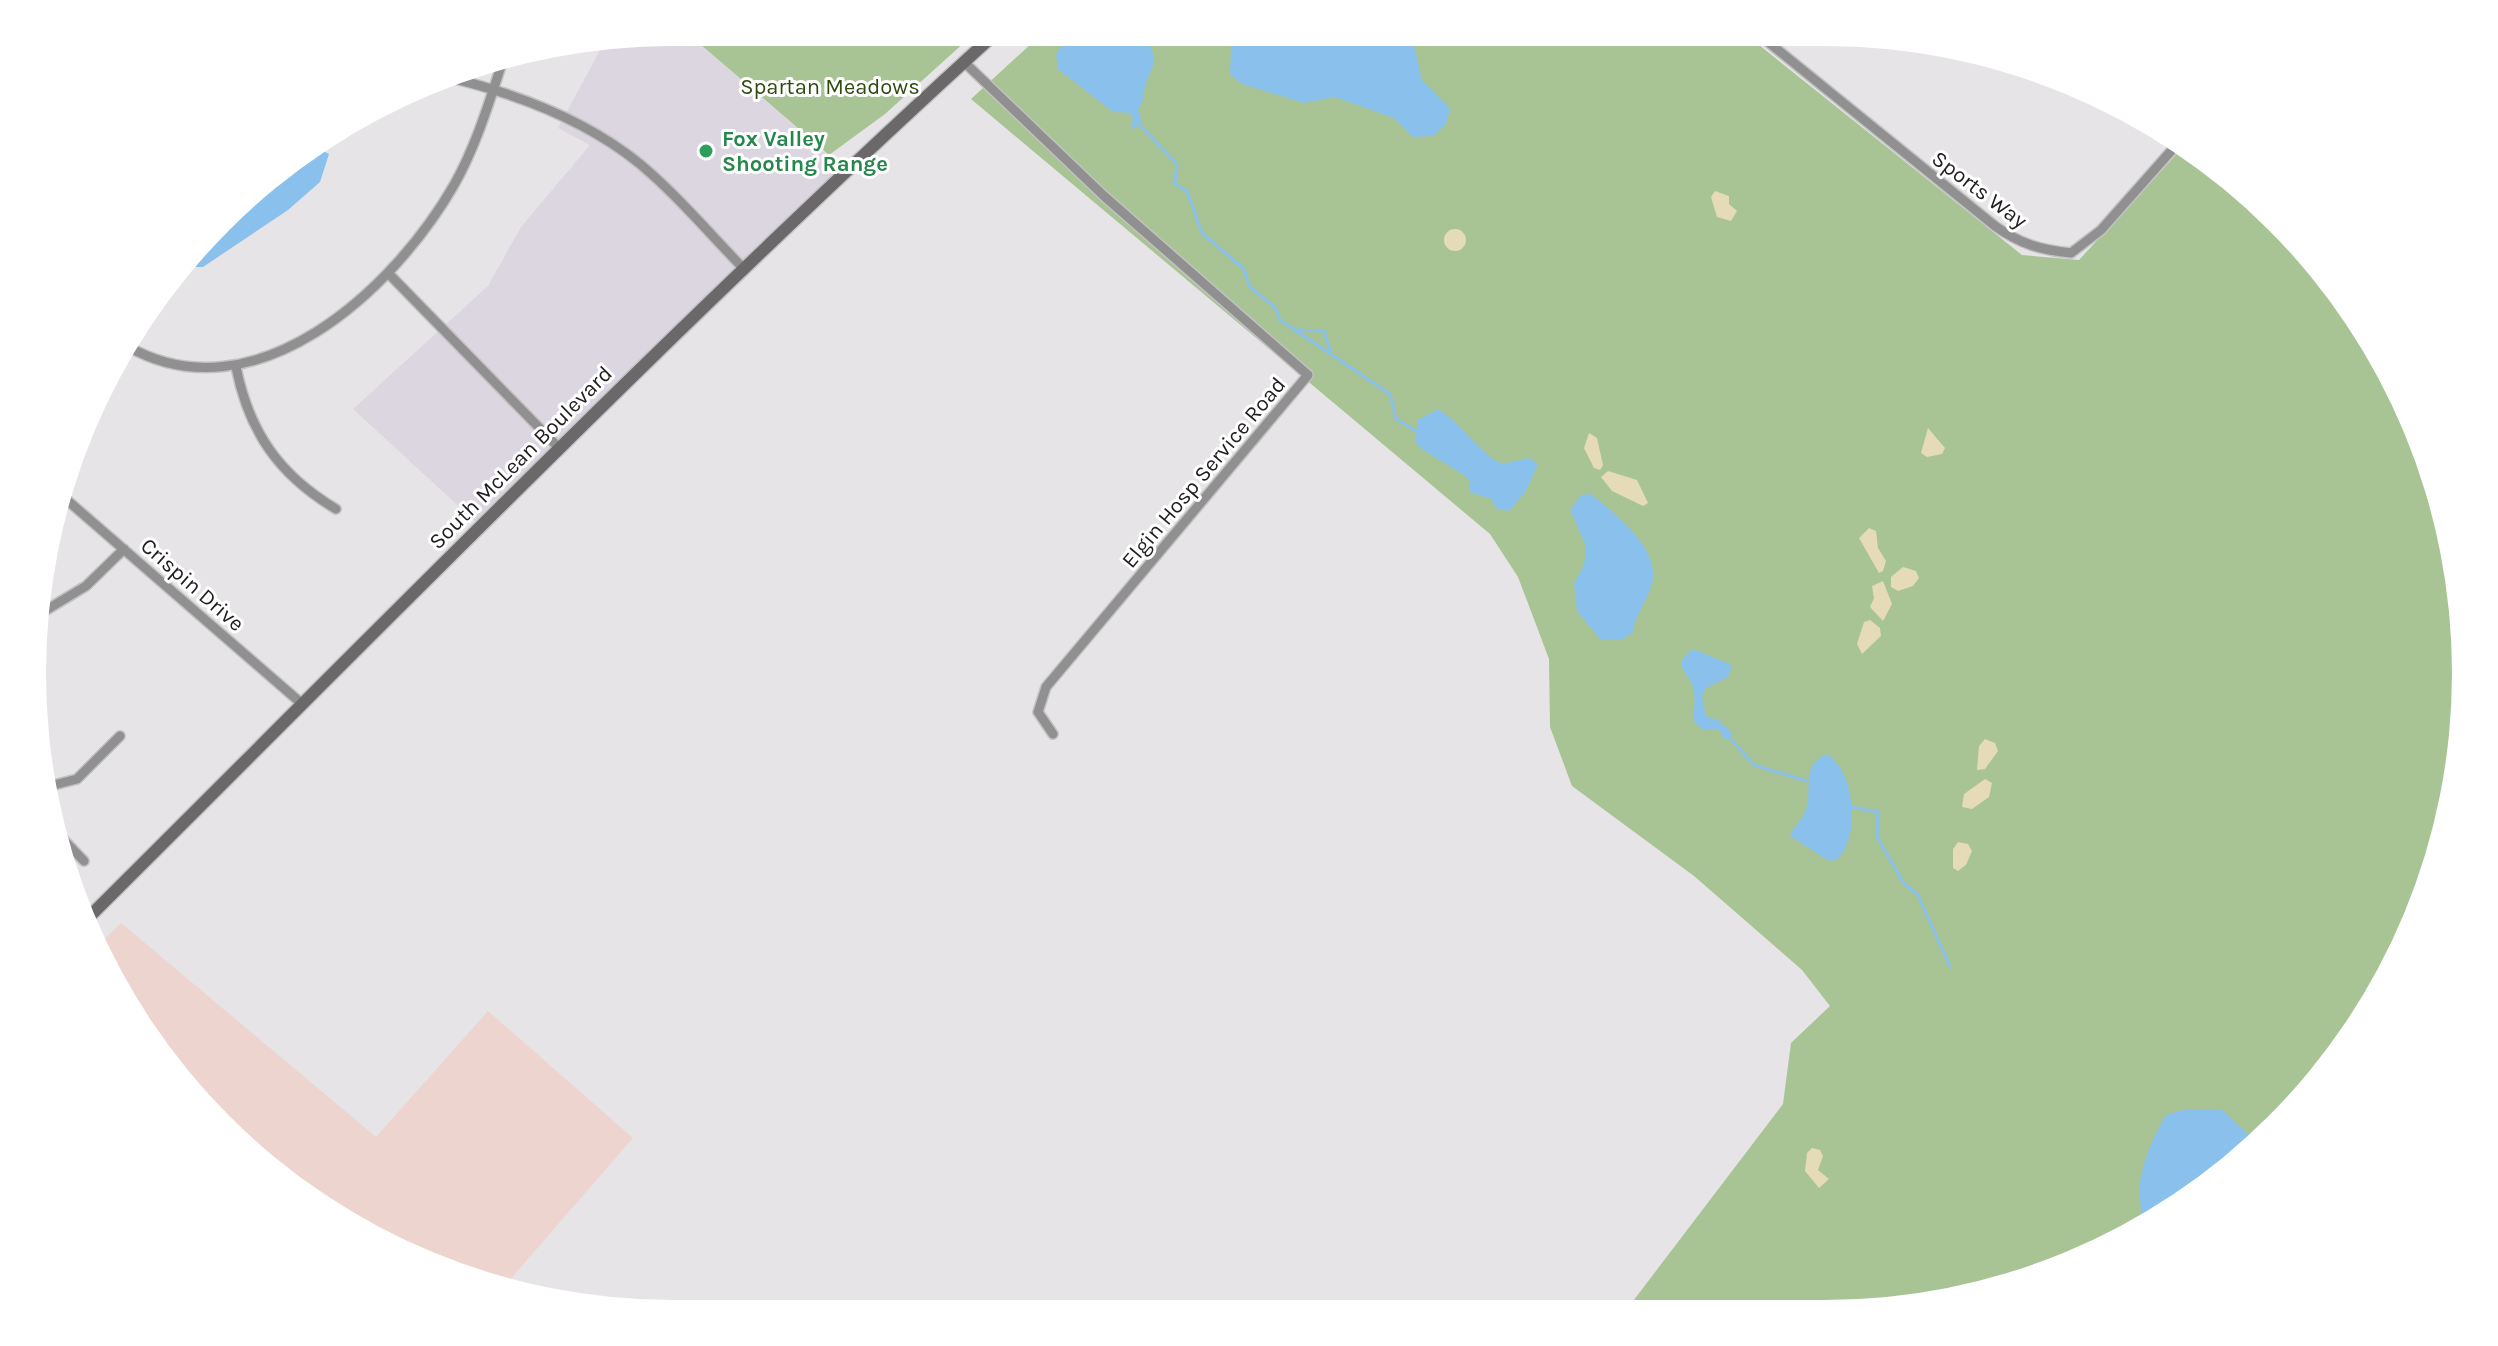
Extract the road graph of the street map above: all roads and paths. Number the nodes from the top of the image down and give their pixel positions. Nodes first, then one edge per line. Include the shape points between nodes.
1 (982, 46) edge
2 (1773, 46) edge
3 (964, 62) junction
4 (500, 70) edge
5 (465, 81) edge
6 (494, 88) junction
7 (2171, 151) edge
8 (743, 268) junction
9 (388, 273) junction
10 (136, 350) edge
11 (236, 367) junction
12 (558, 447) junction
13 (70, 502) edge
14 (336, 509) dead end
15 (124, 549) junction
16 (49, 608) edge
17 (301, 703) junction
18 (1053, 734) dead end
19 (120, 736) dead end
20 (56, 784) edge
21 (71, 847) edge
22 (84, 861) dead end
23 (94, 912) edge

1 - 3 main road, South McLean Boulevard
2 - 7 street, Sports Way via 2014,241 2038,250 2071,253 2101,230
3 - 8 main road, South McLean Boulevard
3 - 18 street, Elgin Hosp Service Road via 1093,186 1308,375 1046,687 1038,712
4 - 6 street
5 - 6 street
6 - 8 street via 586,130 639,164
6 - 9 street via 453,187
8 - 12 main road, South McLean Boulevard
9 - 11 street via 310,335
9 - 12 street
10 - 11 street via 172,364
11 - 14 street via 242,400 269,452 295,481
12 - 17 main road, South McLean Boulevard
13 - 15 street, Crispin Drive
15 - 16 street via 86,586
15 - 17 street, Crispin Drive
17 - 23 main road, South McLean Boulevard
19 - 20 street via 77,779
21 - 22 street

